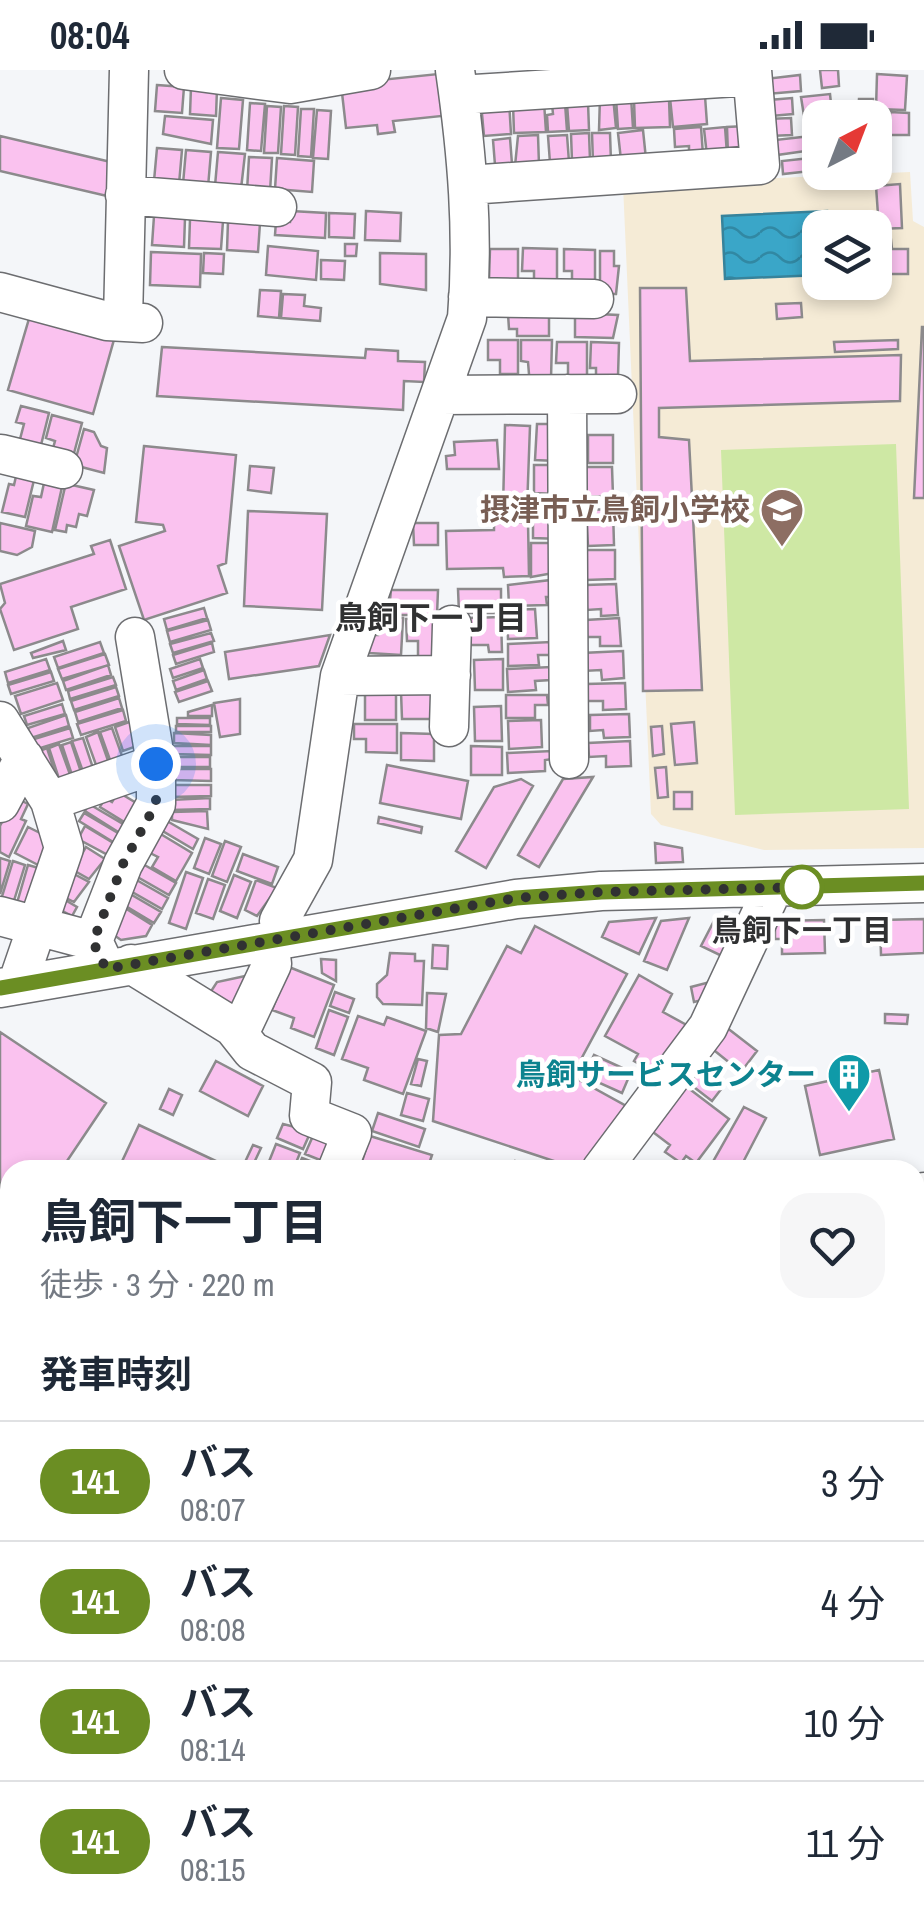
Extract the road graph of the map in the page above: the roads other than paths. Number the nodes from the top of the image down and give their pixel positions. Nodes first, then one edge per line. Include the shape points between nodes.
1 (129, 70) edge
2 (184, 70) edge
3 (371, 70) edge
4 (752, 73) edge
5 (457, 83) edge
6 (468, 185) junction
7 (125, 194) junction
8 (278, 207) dead end
9 (0, 292) edge
10 (468, 296) junction
11 (594, 299) dead end
12 (567, 394) junction
13 (618, 394) dead end
14 (441, 395) junction
15 (3, 446) edge
16 (62, 469) dead end
17 (452, 625) dead end
18 (136, 637) dead end
19 (451, 675) junction
20 (340, 676) junction
21 (0, 721) edge
22 (450, 727) dead end
23 (24, 758) junction
24 (569, 759) dead end
25 (156, 764) junction
26 (50, 801) junction
27 (0, 803) edge
28 (924, 883) edge
29 (773, 888) junction
30 (0, 916) edge
31 (38, 927) junction
32 (276, 940) junction
33 (110, 958) junction
34 (8, 987) edge
35 (239, 1034) junction
36 (342, 1160) edge
37 (608, 1160) edge

1 - 7 street
2 - 3 street via 290,84
4 - 5 street
4 - 6 street via 760,165
5 - 6 street
6 - 10 street
7 - 8 street
7 - 9 street via 133,322
10 - 11 street
10 - 14 street
12 - 13 street
12 - 14 street
12 - 24 street
14 - 20 street
15 - 16 street
17 - 19 street
18 - 25 street
19 - 20 street
19 - 22 street
20 - 32 street via 313,860
21 - 23 street
23 - 26 street
23 - 27 street
25 - 26 street
25 - 33 street via 156,804 123,864
26 - 31 street via 64,848
28 - 29 street
29 - 32 street via 516,898
29 - 37 street via 708,1027
30 - 31 street
31 - 33 street
31 - 34 street
32 - 33 street
32 - 35 street via 272,964
33 - 34 street
33 - 35 street
35 - 36 street via 252,1051 312,1082 309,1116 352,1133

